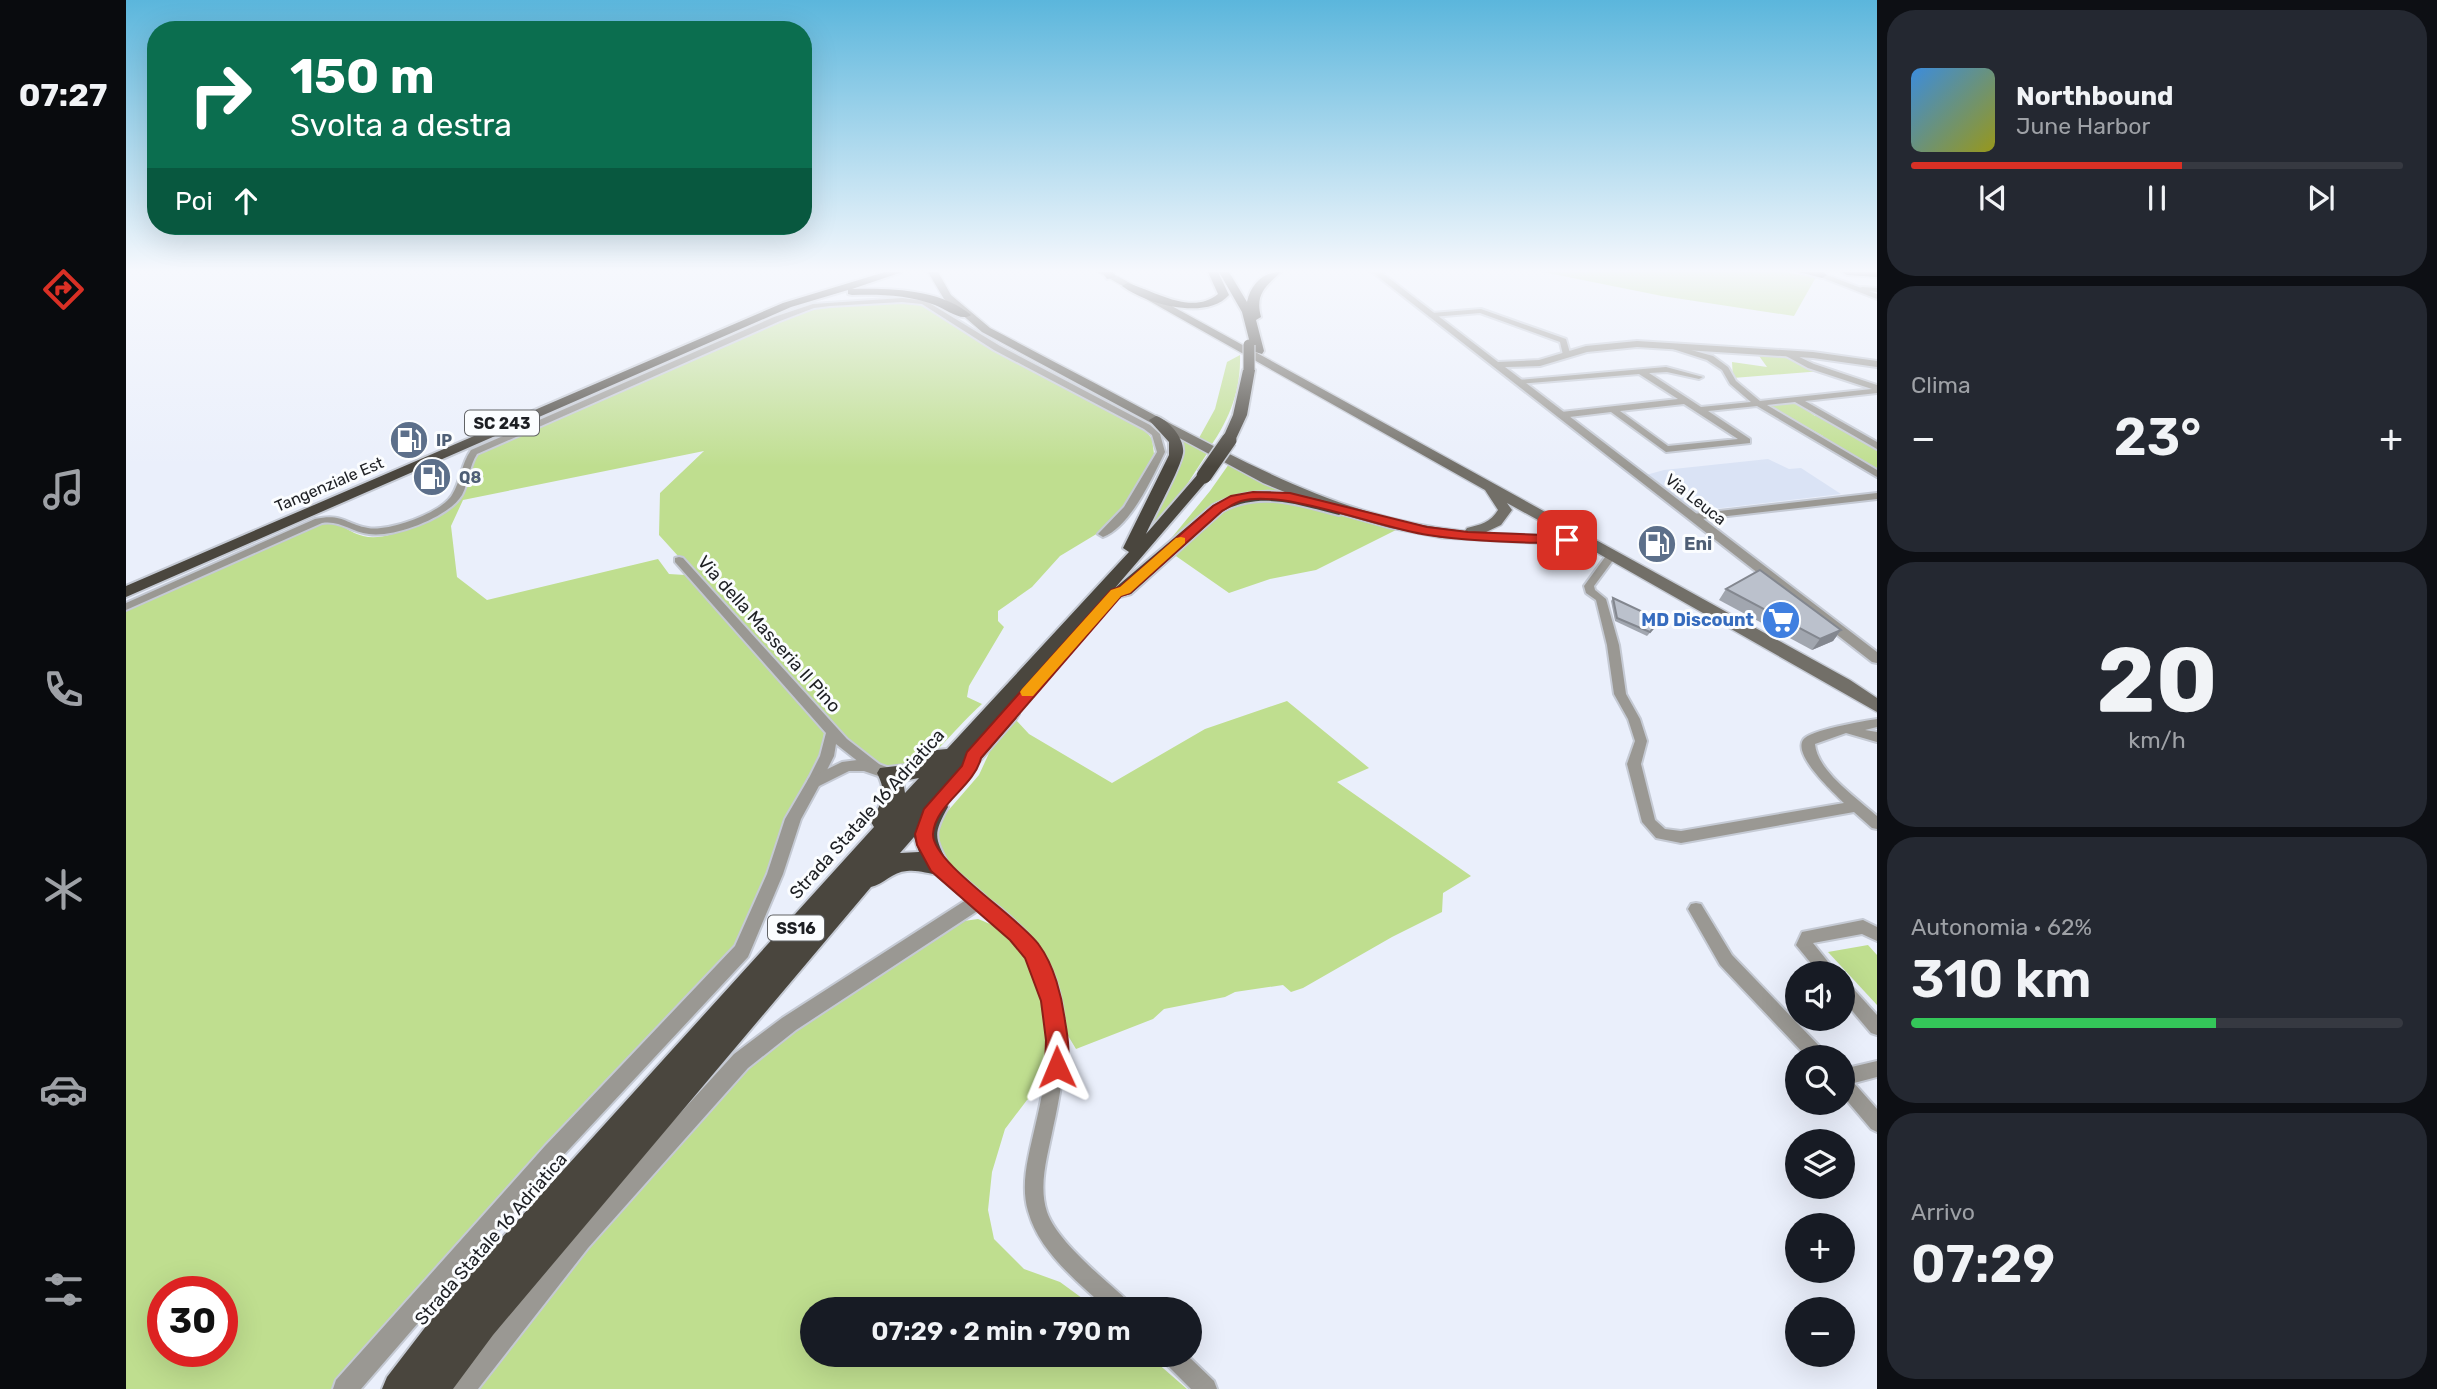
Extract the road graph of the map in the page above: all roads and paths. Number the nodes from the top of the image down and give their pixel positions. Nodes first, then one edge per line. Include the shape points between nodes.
1 (702, 337) edge
2 (712, 337) edge
3 (734, 337) edge
4 (979, 337) edge
5 (998, 337) edge
6 (1219, 337) edge
7 (1251, 337) edge
8 (1253, 337) edge
9 (1260, 337) edge
10 (1460, 337) edge
11 (1551, 337) edge
12 (1671, 345) junction
13 (1255, 347) junction
14 (1723, 349) junction
15 (1566, 354) junction
16 (1789, 354) junction
17 (1877, 364) edge
18 (1496, 365) junction
19 (1725, 369) junction
20 (1640, 371) junction
21 (1699, 377) dead end
22 (1518, 382) junction
23 (1877, 390) edge
24 (1795, 399) junction
25 (1685, 401) junction
26 (1757, 403) junction
27 (1612, 409) junction
28 (1698, 410) junction
29 (1561, 415) junction
30 (1156, 420) junction
31 (1877, 446) edge
32 (1666, 449) joint
33 (1877, 474) edge
34 (1484, 484) junction
35 (1877, 496) edge
36 (1339, 510) junction
37 (1693, 517) junction
38 (1427, 531) junction
39 (1103, 534) dead end
40 (1606, 552) junction
41 (679, 560) dead end
42 (126, 583) edge
43 (126, 592) edge
44 (1110, 592) junction
45 (126, 607) edge
46 (1877, 659) edge
47 (1844, 684) junction
48 (1877, 696) edge
49 (1001, 703) junction
50 (1877, 706) edge
51 (1877, 723) edge
52 (1840, 730) junction
53 (833, 731) junction
54 (1877, 737) edge
55 (973, 756) junction
56 (880, 770) junction
57 (814, 782) junction
58 (1858, 806) junction
59 (1877, 824) edge
60 (937, 866) junction
61 (841, 878) junction
62 (979, 901) junction
63 (1696, 909) dead end
64 (1877, 934) edge
65 (796, 956) junction
66 (1818, 961) edge
67 (1855, 1002) edge
68 (1877, 1027) edge
69 (1807, 1045) edge
70 (1877, 1069) edge
71 (1855, 1074) edge
72 (1855, 1097) edge
73 (1877, 1123) edge
74 (1110, 1297) edge
75 (1183, 1367) edge
76 (345, 1389) edge
77 (399, 1389) edge
78 (432, 1389) edge
79 (463, 1389) edge
80 (1206, 1389) edge

1 - 42 highway, Tangenziale Est / SC 243
2 - 43 highway, Tangenziale Est
3 - 45 street via 474,452 451,503 395,529 368,532 345,520 319,521
4 - 39 street via 1156,434 1161,452 1117,524
5 - 30 main road
6 - 34 main road
7 - 13 highway, Strada Statale 16 Adriatica / SS16
8 - 13 highway, Strada Statale 16 Adriatica / SS16
9 - 13 highway
10 - 18 street, Via Leuca
11 - 15 street via 1563,341
12 - 14 street
12 - 15 street via 1609,346
12 - 19 street via 1701,354
13 - 44 highway, Strada Statale 16 Adriatica / SS16 via 1249,419 1209,477
14 - 16 street
14 - 19 street
15 - 18 street via 1540,363
16 - 17 street
16 - 23 street
18 - 22 street, Via Leuca
19 - 26 street
20 - 21 street via 1669,369
20 - 22 street
20 - 25 street
22 - 29 street, Via Leuca
23 - 24 street
24 - 26 street
24 - 31 street
25 - 27 street
25 - 28 street
26 - 28 street
26 - 33 street
27 - 29 street
27 - 32 street
28 - 32 street via 1747,441
29 - 37 street, Via Leuca
30 - 36 main road via 1268,480
30 - 44 highway via 1175,441 1176,455 1136,541 1105,583
34 - 38 main road via 1505,510 1499,521 1463,533
34 - 40 main road
35 - 37 street
36 - 38 main road
36 - 44 highway via 1277,496 1235,498 1125,590
37 - 46 street, Via Leuca
38 - 40 main road via 1554,538
40 - 47 main road
40 - 58 street via 1589,586 1601,599 1619,694 1641,741 1634,764 1648,822 1661,834 1681,837
41 - 53 street, Via della Masseria Il Pino
44 - 49 highway, Strada Statale 16 Adriatica / SS16
44 - 55 highway, Strada Statale 16 Adriatica / SS16
47 - 48 main road
47 - 50 main road
49 - 56 highway via 984,713 933,764 916,772
49 - 61 highway, Strada Statale 16 Adriatica / SS16
51 - 52 street
52 - 54 street
52 - 58 street via 1808,742 1807,748 1813,764
53 - 56 street, Via della Masseria Il Pino via 849,749
53 - 57 street, Via della Masseria Il Pino
55 - 60 highway via 970,768 926,823 926,845
55 - 65 highway, Strada Statale 16 Adriatica / SS16
56 - 57 street via 848,766
56 - 61 highway via 894,786 894,806 849,859
57 - 76 street via 793,819 742,951 552,1153
58 - 59 street
60 - 62 street
60 - 65 highway via 908,861 875,874 827,931
61 - 77 highway, Strada Statale 16 Adriatica / SS16 via 461,1306
62 - 74 street via 1034,953 1055,1018 1055,1082 1035,1180 1039,1214 1049,1234
62 - 79 street via 789,1024 741,1061 580,1240
63 - 69 street via 1726,960
64 - 66 street via 1863,927 1807,937 1804,945
65 - 78 highway, Strada Statale 16 Adriatica / SS16 via 481,1323
67 - 68 street
70 - 71 street
72 - 73 street
75 - 80 street

